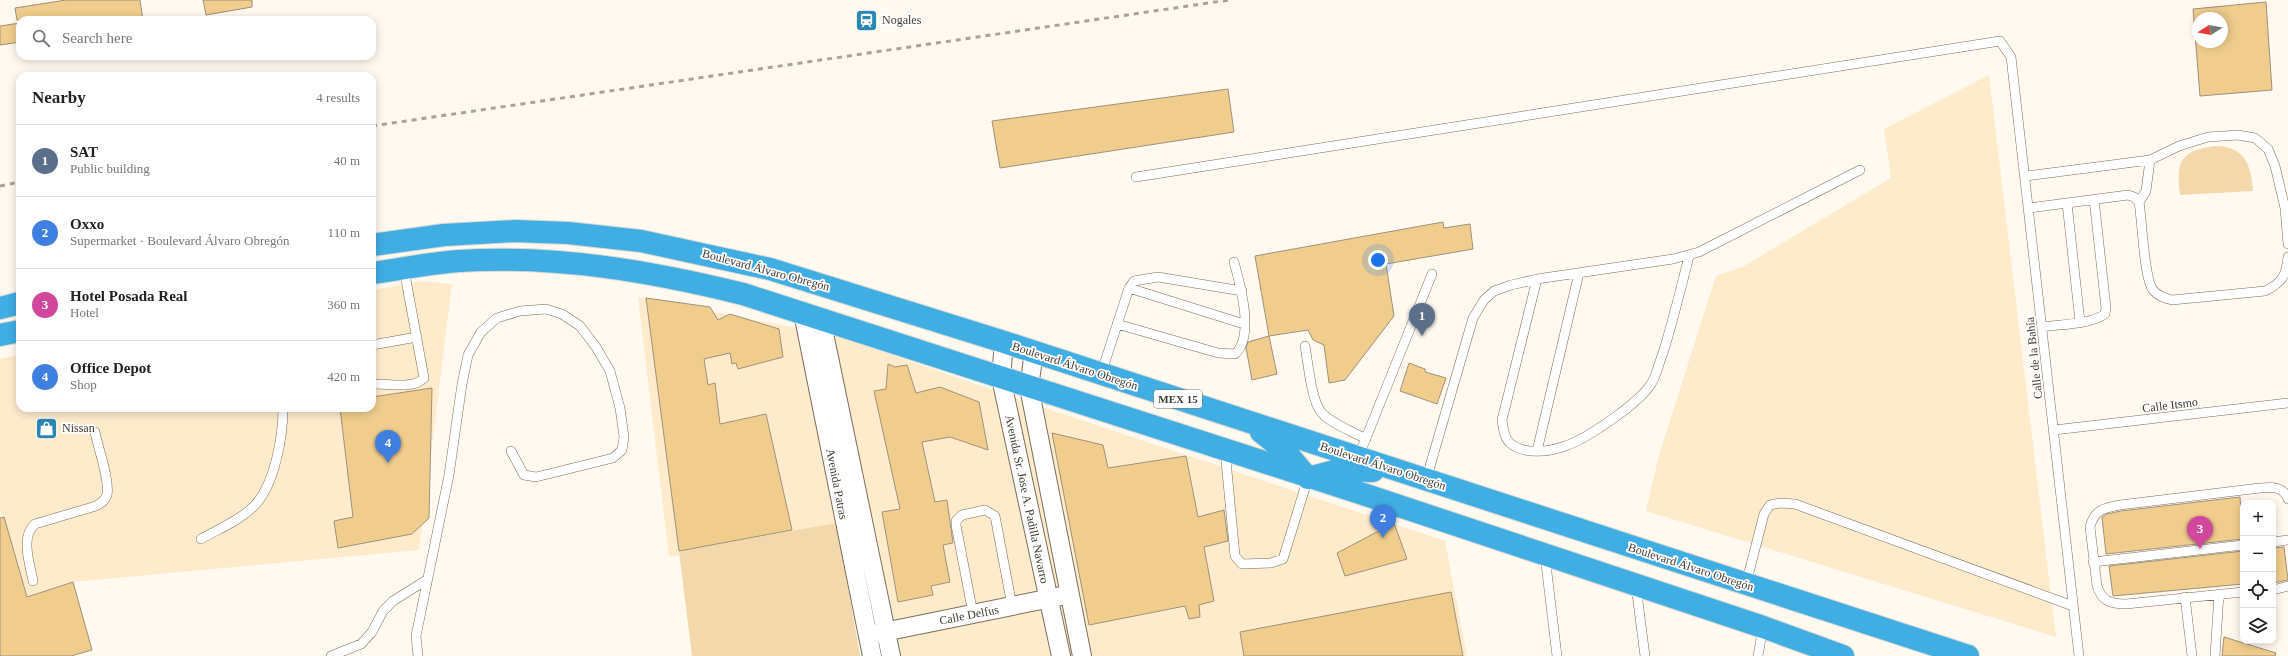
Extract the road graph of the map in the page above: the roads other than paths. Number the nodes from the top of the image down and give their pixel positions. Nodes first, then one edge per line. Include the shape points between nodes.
1 (2150, 160) junction
2 (1860, 170) dead end
3 (2026, 176) junction
4 (1136, 177) dead end
5 (2094, 199) junction
6 (2139, 202) junction
7 (2066, 203) junction
8 (2029, 208) junction
9 (376, 244) edge
10 (2288, 244) edge
11 (1689, 256) junction
12 (2288, 258) edge
13 (1234, 262) dead end
14 (404, 269) junction
15 (376, 272) edge
16 (1579, 273) junction
17 (1432, 274) dead end
18 (1537, 279) junction
19 (1128, 288) junction
20 (1242, 291) junction
21 (16, 304) edge
22 (0, 308) edge
23 (812, 316) junction
24 (2080, 322) junction
25 (1117, 324) junction
26 (1244, 324) junction
27 (2042, 327) junction
28 (16, 332) edge
29 (0, 335) edge
30 (417, 337) junction
31 (1004, 342) junction
32 (376, 344) edge
33 (1304, 346) dead end
34 (1034, 352) junction
35 (1101, 374) junction
36 (1001, 378) junction
37 (376, 383) edge
38 (1030, 387) junction
39 (2288, 403) edge
40 (283, 412) edge
41 (1242, 420) junction
42 (2054, 430) junction
43 (94, 432) dead end
44 (1362, 449) junction
45 (1225, 450) junction
46 (510, 451) dead end
47 (1537, 452) junction
48 (1417, 477) junction
49 (1308, 478) junction
50 (2288, 499) edge
51 (201, 539) dead end
52 (2288, 540) edge
53 (2276, 542) edge
54 (2240, 545) edge
55 (1545, 556) junction
56 (2093, 562) junction
57 (428, 579) junction
58 (33, 581) dead end
59 (1636, 585) junction
60 (1746, 585) junction
61 (2288, 586) edge
62 (2276, 589) edge
63 (2240, 592) edge
64 (1070, 594) junction
65 (2219, 594) junction
66 (2185, 597) junction
67 (1049, 598) junction
68 (1012, 606) junction
69 (2073, 606) junction
70 (974, 614) junction
71 (1763, 627) junction
72 (886, 632) junction
73 (867, 636) junction
74 (331, 656) edge
75 (418, 656) edge
76 (872, 656) edge
77 (891, 656) edge
78 (1061, 656) edge
79 (1082, 656) edge
80 (1557, 656) edge
81 (1645, 656) edge
82 (1758, 656) edge
83 (1843, 656) edge
84 (1968, 656) edge
85 (2079, 656) edge
86 (2192, 656) edge
87 (2214, 656) edge

1 - 3 lane
1 - 6 lane via 2146,191
1 - 10 lane via 2179,146 2208,137 2238,135 2255,138 2268,149 2275,166 2285,208
2 - 11 lane
3 - 4 lane, Calle de la Bahía via 2011,57 2002,42 1990,41
3 - 8 lane, Calle de la Bahía
5 - 6 lane via 2128,195
5 - 7 lane
5 - 24 lane via 2106,308 2105,314 2101,317
6 - 12 lane via 2148,276 2152,289 2161,297 2172,300 2265,291 2277,285 2286,271
7 - 8 lane
7 - 24 lane
8 - 27 lane, Calle de la Bahía
9 - 31 highway, Boulevard Álvaro Obregón / MEX 15 via 444,235 515,231 640,240 770,269
11 - 16 lane
11 - 47 lane via 1671,325 1652,383 1639,398 1593,431 1566,446
13 - 20 lane
14 - 15 highway
14 - 23 highway via 474,261 534,261 608,266 673,277 743,294
14 - 30 lane
16 - 18 lane
16 - 47 lane
17 - 44 lane
18 - 47 lane via 1502,420 1504,434 1509,442
18 - 48 lane via 1494,291 1484,300 1473,318
19 - 20 lane via 1141,278 1158,277
19 - 25 lane
19 - 26 lane
20 - 26 lane
21 - 22 highway
23 - 36 highway
23 - 72 street, Avenida Patras
23 - 73 street, Avenida Patras
24 - 27 lane
25 - 26 lane via 1228,355 1240,350
25 - 35 lane
27 - 42 lane, Calle de la Bahía
28 - 29 highway
30 - 32 lane
30 - 37 lane via 424,371 421,382
31 - 34 highway, Boulevard Álvaro Obregón / MEX 15
31 - 36 street, Avenida Sr. Jose A. Padilla Navarro
33 - 44 lane via 1320,410
34 - 35 highway, Boulevard Álvaro Obregón / MEX 15
34 - 38 street, Avenida Sr. Jose A. Padilla Navarro
35 - 41 highway, Boulevard Álvaro Obregón / MEX 15
36 - 38 highway
36 - 67 street, Avenida Sr. Jose A. Padilla Navarro
38 - 45 highway
38 - 64 street, Avenida Sr. Jose A. Padilla Navarro
39 - 42 lane, Calle Itsmo
40 - 51 lane via 278,452 268,484 254,506 234,521
41 - 44 highway, Boulevard Álvaro Obregón / MEX 15
41 - 49 highway via 1272,438
42 - 69 lane, Calle de la Bahía
43 - 58 lane via 107,483 104,502 35,524 30,529 27,547
44 - 48 highway, Boulevard Álvaro Obregón / MEX 15
45 - 49 highway
45 - 49 lane via 1235,556 1242,564 1271,563 1283,559
46 - 57 lane via 524,475 536,477 612,458 622,450 624,437 620,408 610,371 580,326 562,314 546,309 520,311 497,318 481,332 468,355 449,475
48 - 49 highway via 1357,469 1339,470
48 - 60 highway, Boulevard Álvaro Obregón / MEX 15
49 - 55 highway
50 - 56 lane via 2286,493 2280,489 2260,488 2105,508 2092,518 2090,527
52 - 53 lane
54 - 56 lane
55 - 59 highway
55 - 80 lane
56 - 66 lane via 2098,590 2106,601 2126,604
57 - 74 lane via 393,601 383,611 372,632 361,644
57 - 75 lane via 416,636
59 - 71 highway
59 - 81 lane
60 - 69 lane via 1764,514 1770,505 1780,503 1795,504
60 - 84 highway, Boulevard Álvaro Obregón / MEX 15
61 - 62 lane
63 - 65 lane
64 - 67 street, Calle Delfus
64 - 79 street, Avenida Sr. Jose A. Padilla Navarro
65 - 66 lane
65 - 87 lane
66 - 86 lane
67 - 68 street, Calle Delfus
67 - 78 street, Avenida Sr. Jose A. Padilla Navarro
68 - 70 street, Calle Delfus
68 - 70 lane via 995,516 985,510 962,514 956,525
69 - 85 lane, Calle de la Bahía
70 - 72 street, Calle Delfus
71 - 82 lane
71 - 83 highway
72 - 73 street, Calle Delfus
72 - 77 street, Avenida Patras
73 - 76 street, Avenida Patras

